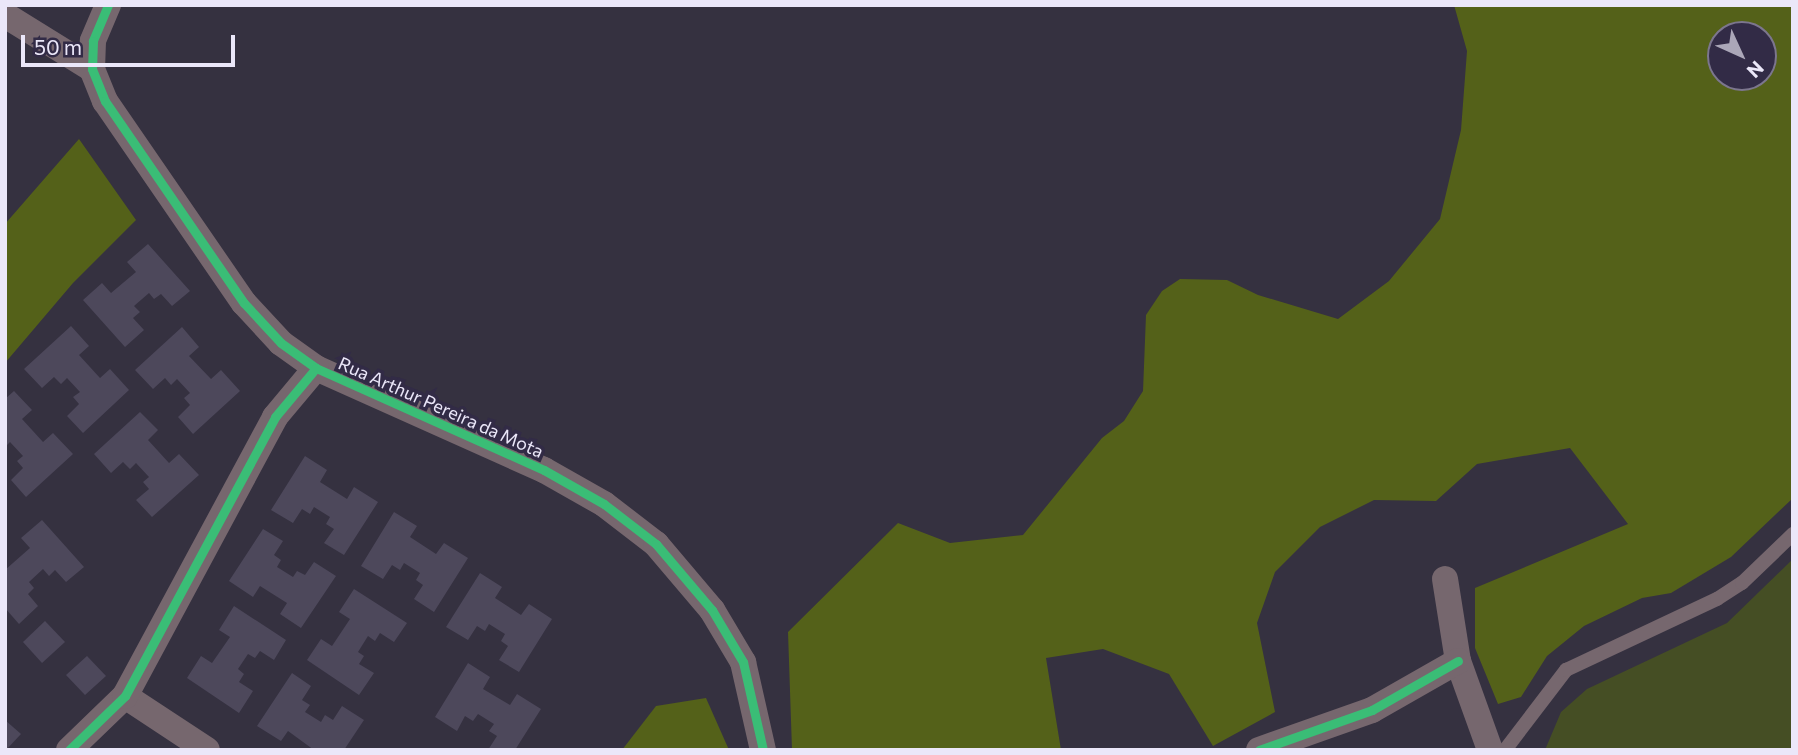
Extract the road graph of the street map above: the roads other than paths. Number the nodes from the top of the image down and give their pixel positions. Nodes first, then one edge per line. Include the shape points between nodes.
1 (108, 5) edge
2 (5, 15) edge
3 (92, 69) junction
4 (316, 368) junction
5 (1793, 534) edge
6 (1445, 579) dead end
7 (1458, 661) junction
8 (125, 696) junction
9 (69, 750) edge
10 (207, 750) edge
11 (763, 750) edge
12 (1259, 750) edge
13 (1490, 750) edge
14 (1505, 750) edge

1 - 3 street, Rua Arthur Pereira da Mota via 93,41
2 - 3 street
3 - 4 street, Rua Arthur Pereira da Mota via 105,101 244,303 281,343
4 - 8 street via 275,417
4 - 11 street, Rua Arthur Pereira da Mota via 544,470 604,505 656,544 712,610 743,662
5 - 14 lane via 1742,583 1717,599 1566,670
6 - 7 street
7 - 12 street via 1373,710
7 - 13 street
8 - 9 street
8 - 10 street

